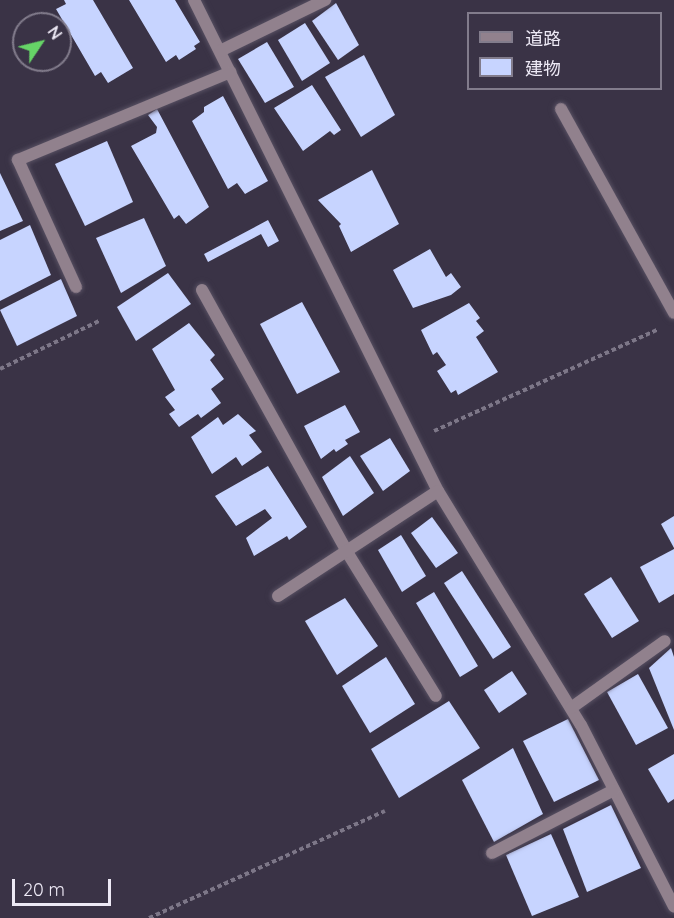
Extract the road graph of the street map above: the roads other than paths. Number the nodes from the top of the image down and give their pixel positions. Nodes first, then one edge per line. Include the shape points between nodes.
1 (194, 0) edge
2 (325, 0) edge
3 (220, 51) junction
4 (230, 72) junction
5 (561, 110) dead end
6 (76, 287) dead end
7 (202, 290) dead end
8 (674, 313) edge
9 (438, 491) junction
10 (347, 552) junction
11 (278, 596) dead end
12 (665, 641) dead end
13 (436, 696) dead end
14 (571, 708) junction
15 (614, 790) junction
16 (492, 853) dead end
17 (674, 907) edge

1 - 3 street
2 - 3 street
3 - 4 street
4 - 6 street via 18,160
4 - 9 street
5 - 8 street
7 - 10 street
9 - 10 street
9 - 14 street
10 - 11 street
10 - 13 street
12 - 14 street
14 - 15 street
15 - 16 street
15 - 17 street

